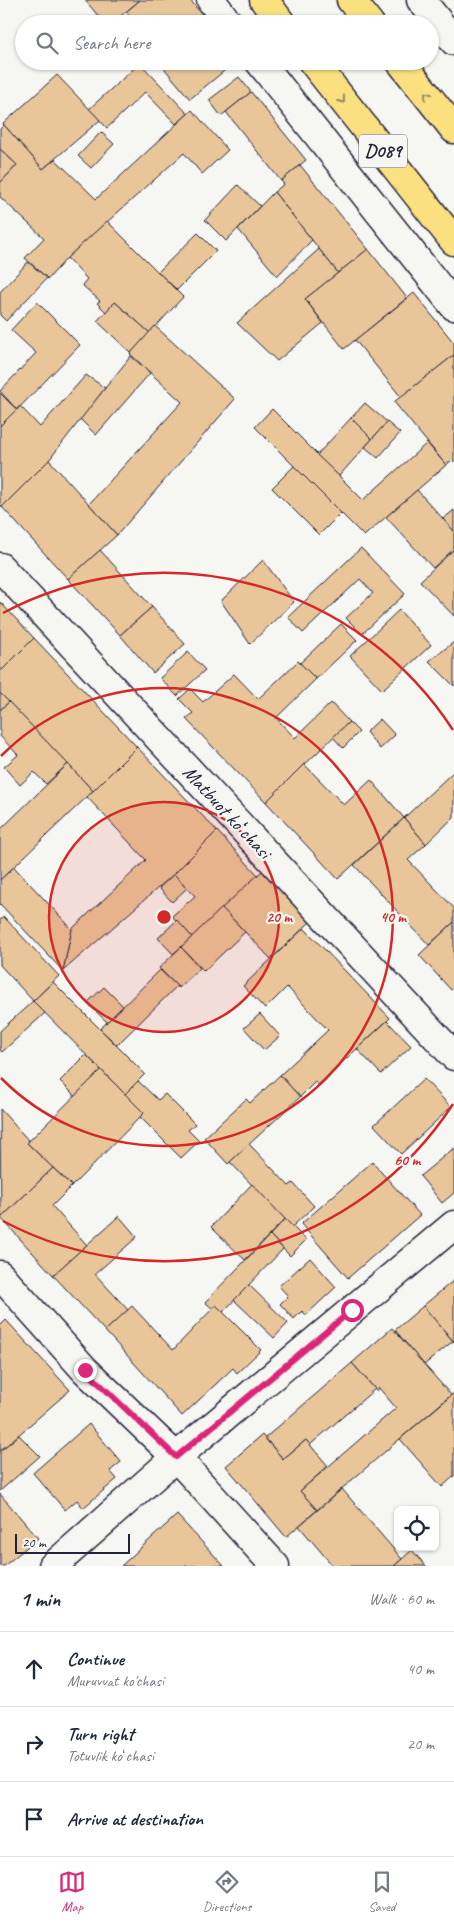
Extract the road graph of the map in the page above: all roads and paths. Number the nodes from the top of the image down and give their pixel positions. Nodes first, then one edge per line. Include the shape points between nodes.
1 (211, 0) edge
2 (264, 0) edge
3 (351, 0) edge
4 (421, 0) edge
5 (222, 15) edge
6 (275, 15) edge
7 (363, 15) edge
8 (433, 15) edge
9 (439, 22) edge
10 (454, 41) edge
11 (265, 70) edge
12 (319, 70) edge
13 (407, 70) edge
14 (454, 129) edge
15 (454, 241) edge
16 (454, 306) edge
17 (0, 567) edge
18 (454, 1056) edge
19 (454, 1225) edge
20 (0, 1275) edge
21 (176, 1457) junction
22 (53, 1566) edge
23 (275, 1566) edge

1 - 5 street
2 - 6 main road
3 - 7 main road
4 - 8 street
9 - 10 street
11 - 16 street
12 -> 15 main road, D089
14 -> 13 main road
17 - 18 street, Matbuot koʻchasi
19 - 21 street
20 - 21 street via 85,1370
21 - 22 street
21 - 23 street

